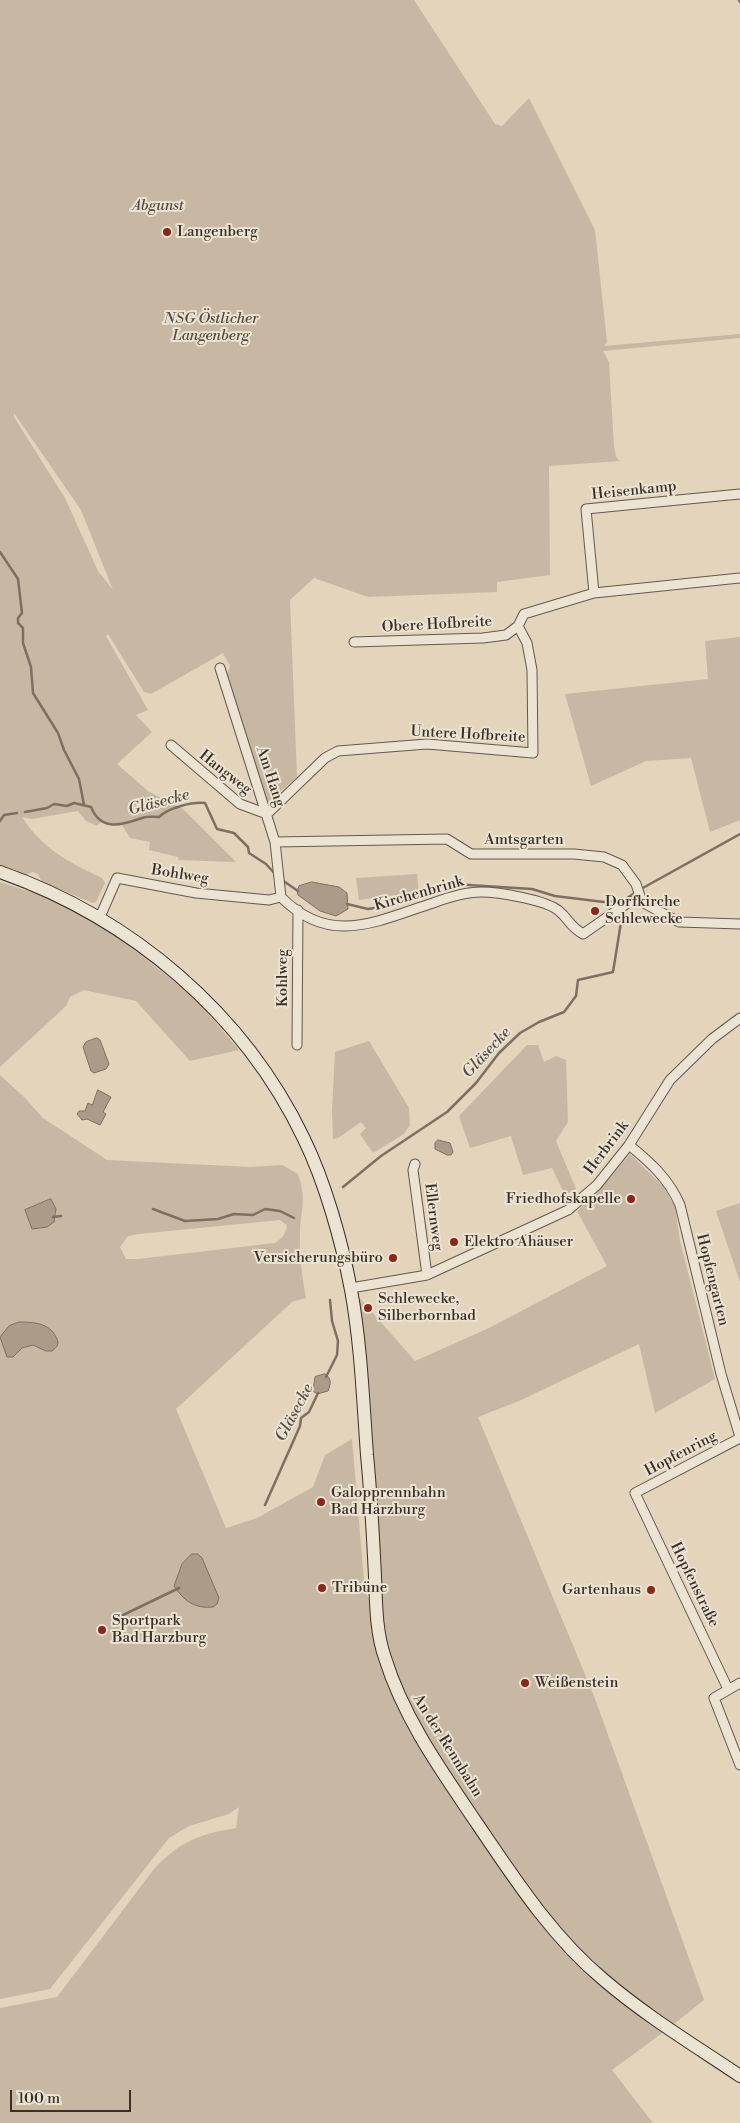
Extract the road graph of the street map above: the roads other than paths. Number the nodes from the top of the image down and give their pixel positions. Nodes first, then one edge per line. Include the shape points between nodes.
1 (740, 494) edge
2 (740, 578) edge
3 (594, 593) junction
4 (518, 626) junction
5 (354, 642) dead end
6 (220, 668) dead end
7 (171, 745) dead end
8 (267, 814) junction
9 (275, 842) junction
10 (0, 872) edge
11 (281, 896) junction
12 (641, 898) junction
13 (298, 910) junction
14 (100, 917) junction
15 (740, 924) edge
16 (740, 1018) edge
17 (297, 1045) dead end
18 (629, 1145) junction
19 (415, 1164) dead end
20 (427, 1275) junction
21 (351, 1288) junction
22 (740, 1438) edge
23 (635, 1493) joint
24 (740, 1683) edge
25 (728, 1689) junction
26 (740, 1765) edge
27 (740, 2076) edge

1 - 3 street, Heisenkamp via 586,510
2 - 3 street
3 - 4 street via 524,614
4 - 5 street, Obere Hofbreite via 506,635 483,638
4 - 8 street, Untere Hofbreite via 527,643 532,670 533,753 426,744 338,751 325,758
6 - 8 street, Am Hang
7 - 8 street, Hangweg via 240,804
8 - 9 street, Am Hang
9 - 11 street, Am Hang
9 - 12 street, Amtsgarten via 447,839 471,854 604,857 622,865 636,884
10 - 14 main road, An der Rennbahn via 45,889
11 - 13 street, Kirchenbrink
11 - 14 street, Bohlweg via 269,900 196,893 117,878
12 - 13 street, Kirchenbrink via 620,907 584,934 571,927 558,910 541,901 482,892 461,894 391,918 345,927 326,925
12 - 15 street, Kirchenbrink via 679,922
13 - 17 street, Kohlweg
14 - 21 main road, An der Rennbahn via 162,961 194,989 246,1046 269,1078 291,1112 316,1166
16 - 18 street, Herbrink via 670,1080
18 - 20 street, Herbrink via 597,1185 568,1210
18 - 22 street, Hopfengarten via 660,1173 680,1206 720,1374
19 - 20 street, Ellernweg via 413,1170
20 - 21 street, Herbrink
21 - 27 main road, An der Rennbahn via 370,1480 377,1612 383,1653 398,1697 418,1734 492,1845 570,1949 640,2008
22 - 23 street, Hopfenring
23 - 25 street, Hopfenstraße
24 - 25 street
25 - 26 street via 714,1698

